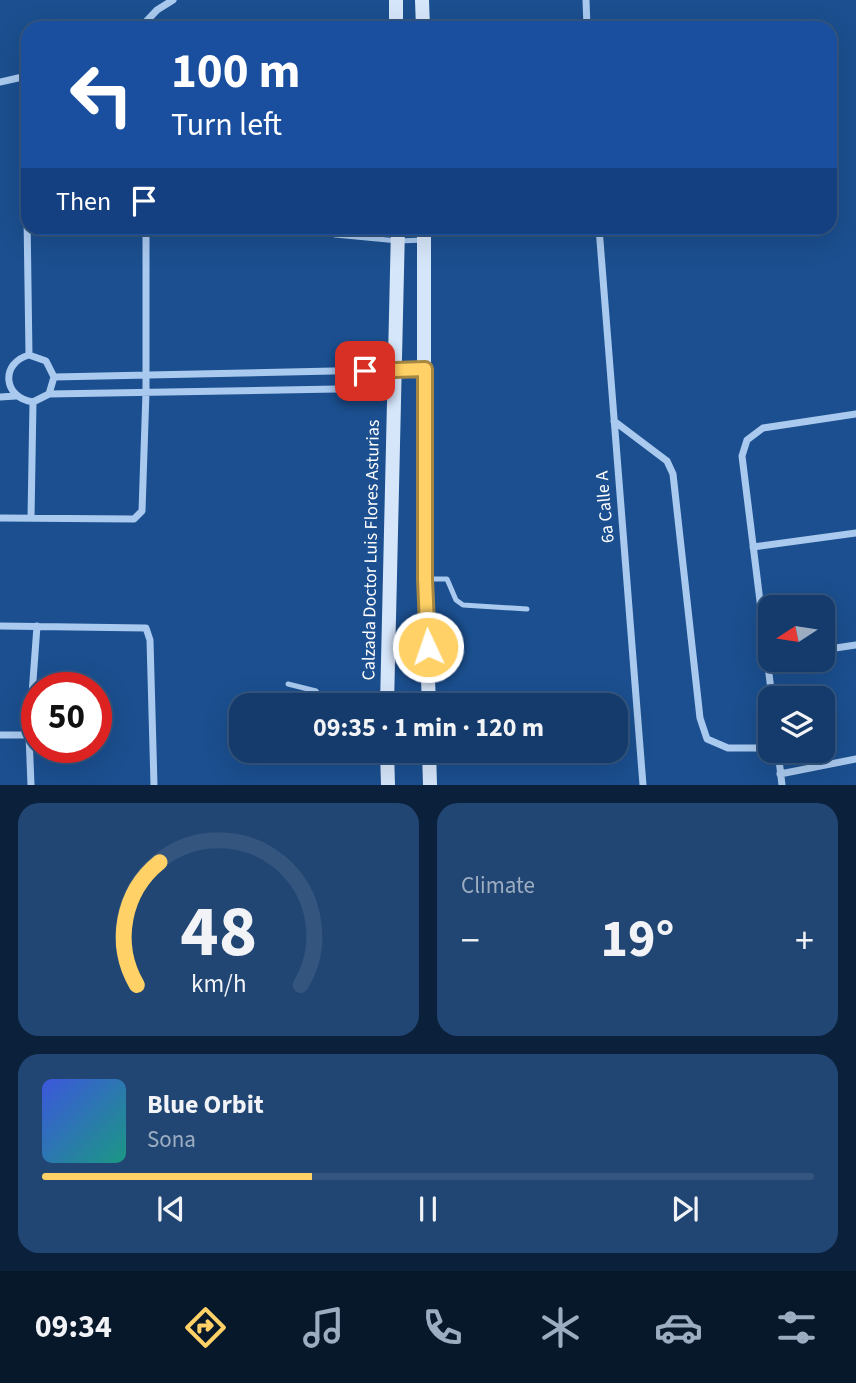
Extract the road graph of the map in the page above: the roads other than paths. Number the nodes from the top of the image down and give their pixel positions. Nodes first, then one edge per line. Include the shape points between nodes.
1 (173, 0) edge
2 (396, 0) edge
3 (422, 0) edge
4 (586, 0) edge
5 (147, 21) edge
6 (396, 21) edge
7 (423, 21) edge
8 (587, 21) edge
9 (21, 77) edge
10 (0, 82) edge
11 (28, 235) edge
12 (146, 235) edge
13 (398, 235) edge
14 (424, 235) edge
15 (600, 235) edge
16 (29, 355) junction
17 (425, 369) junction
18 (393, 370) junction
19 (4, 371) edge
20 (54, 377) junction
21 (146, 377) junction
22 (393, 388) junction
23 (146, 392) junction
24 (48, 394) junction
25 (16, 396) junction
26 (0, 397) edge
27 (33, 402) junction
28 (856, 414) edge
29 (614, 421) junction
30 (0, 518) edge
31 (31, 518) junction
32 (856, 533) edge
33 (753, 547) junction
34 (425, 579) junction
35 (759, 595) edge
36 (527, 609) dead end
37 (0, 626) edge
38 (37, 626) junction
39 (856, 645) edge
40 (835, 648) edge
41 (34, 672) edge
42 (288, 684) dead end
43 (318, 693) edge
44 (387, 693) edge
45 (429, 693) edge
46 (0, 735) edge
47 (21, 735) edge
48 (758, 748) edge
49 (856, 760) edge
50 (30, 763) edge
51 (387, 763) edge
52 (429, 763) edge
53 (779, 763) edge
54 (780, 774) junction
55 (31, 785) edge
56 (154, 785) edge
57 (388, 785) edge
58 (430, 785) edge
59 (643, 785) edge
60 (782, 785) edge

1 - 5 street
2 - 6 main road
3 - 7 main road
4 - 8 street
9 - 10 street
11 - 16 street
12 - 21 street
13 - 18 main road, Calzada Doctor Luis Flores Asturias
14 - 17 main road
15 - 29 street, 6a Calle A
16 - 19 street
16 - 20 street via 46,361
17 - 18 street
17 - 34 main road
18 - 21 street
18 - 22 main road, Calzada Doctor Luis Flores Asturias
19 - 25 street
20 - 21 street
20 - 24 street
21 - 23 street
22 - 23 street
22 - 44 main road, Calzada Doctor Luis Flores Asturias
23 - 24 street
23 - 31 street via 139,516
24 - 27 street
25 - 26 street
25 - 27 street
27 - 31 street
28 - 33 street via 763,428 747,440 743,456
29 - 48 street via 667,461 673,474 700,718 707,739 728,748
29 - 59 street, 6a Calle A
30 - 31 street
32 - 33 street
33 - 35 street
34 - 36 lane via 447,579 463,605
34 - 45 main road
37 - 38 street
38 - 41 street
38 - 56 street via 146,628
39 - 40 street
42 - 43 lane
46 - 47 street
49 - 54 street
50 - 55 street
51 - 57 main road
52 - 58 main road
53 - 54 street
54 - 60 street

